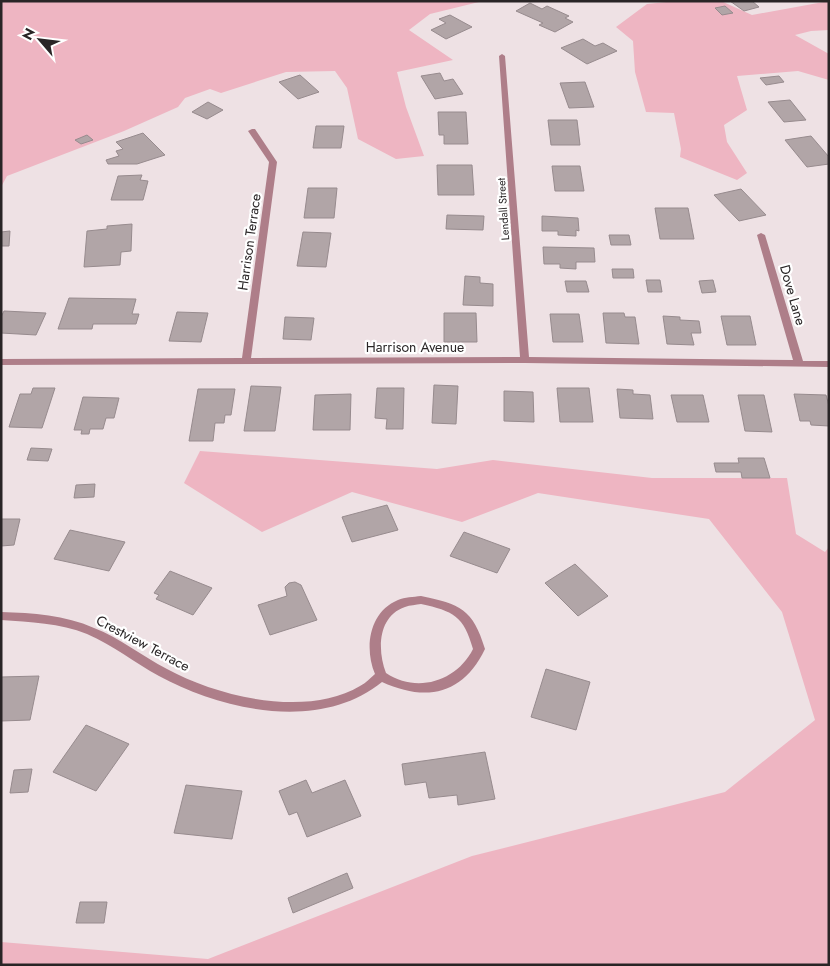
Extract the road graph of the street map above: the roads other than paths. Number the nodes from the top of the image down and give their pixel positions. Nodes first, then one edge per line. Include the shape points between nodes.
1 (502, 56) dead end
2 (252, 132) dead end
3 (761, 235) dead end
4 (525, 360) junction
5 (1, 362) edge
6 (246, 362) junction
7 (799, 364) junction
8 (829, 364) edge
9 (1, 616) edge
10 (382, 676) junction

1 - 4 street, Lendall Street
2 - 6 street, Harrison Terrace via 273,162
3 - 7 street, Dove Lane
4 - 6 street, Harrison Avenue
4 - 7 street, Harrison Avenue
5 - 6 street, Harrison Avenue
7 - 8 street, Harrison Avenue
9 - 10 street, Crestview Terrace via 40,618 90,630 172,678 220,696 269,707 322,705 364,690
10 - 10 street via 404,687 420,688 439,685 461,674 479,649 468,619 442,604 421,600 399,604 377,628 374,641

